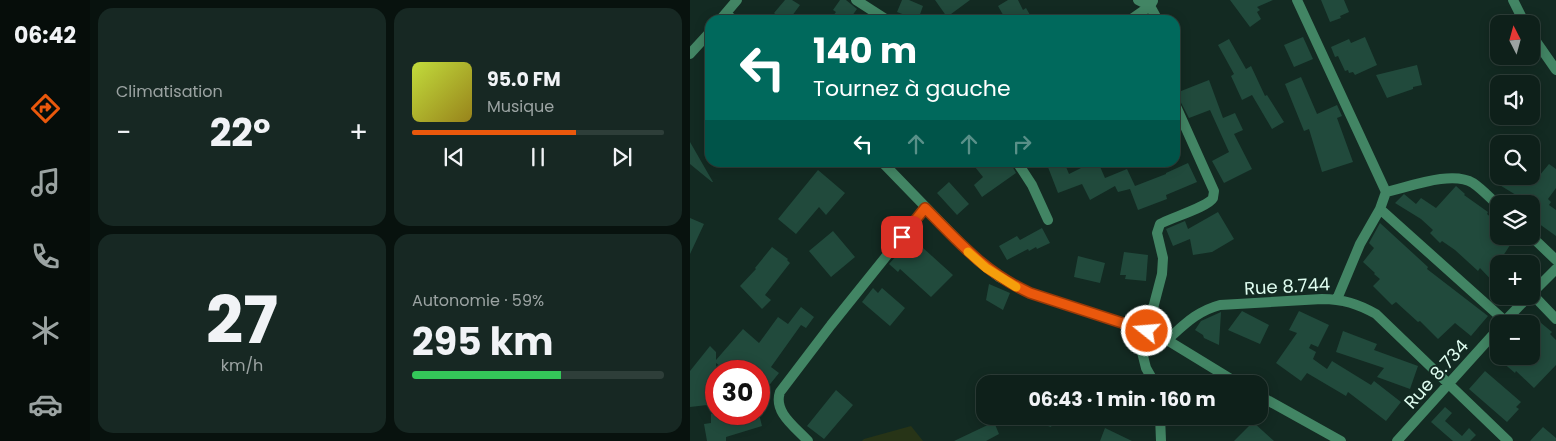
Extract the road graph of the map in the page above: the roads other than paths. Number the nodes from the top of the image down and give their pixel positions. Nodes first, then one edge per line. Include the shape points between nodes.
1 (737, 0) edge
2 (856, 0) edge
3 (1138, 0) edge
4 (1297, 0) edge
5 (1514, 0) edge
6 (1152, 3) edge
7 (729, 15) edge
8 (879, 15) edge
9 (1136, 15) edge
10 (1521, 15) edge
11 (705, 38) edge
12 (1540, 47) edge
13 (690, 54) edge
14 (1556, 70) edge
15 (1180, 115) edge
16 (887, 167) edge
17 (1020, 167) edge
18 (1386, 192) junction
19 (1490, 198) edge
20 (925, 208) junction
21 (1380, 209) junction
22 (1048, 220) dead end
23 (1540, 245) edge
24 (1556, 260) edge
25 (1556, 269) edge
26 (1540, 286) edge
27 (1337, 299) junction
28 (1540, 304) edge
29 (1521, 305) edge
30 (1492, 315) edge
31 (1511, 315) edge
32 (1556, 319) edge
33 (1147, 331) junction
34 (1490, 338) edge
35 (1167, 340) junction
36 (1150, 375) edge
37 (1224, 375) edge
38 (1448, 386) junction
39 (1268, 400) edge
40 (1160, 425) edge
41 (808, 441) edge
42 (1161, 441) edge
43 (1341, 441) edge
44 (1397, 441) edge
45 (1508, 441) edge

1 - 7 street
2 - 8 street
3 - 6 street
4 - 18 street
5 - 10 street
6 - 9 street
11 - 13 street
12 - 14 street
15 - 33 street via 1214,191 1213,198 1207,204 1160,224 1157,233 1163,258 1162,274
16 - 20 street
17 - 22 street
18 - 19 street via 1444,178 1464,178
18 - 21 street
20 - 33 street via 977,260 1014,286
20 - 41 street via 780,392 777,401 780,411
21 - 27 street via 1360,244
21 - 30 street
23 - 24 street
25 - 26 street, Rue 8.734
27 - 35 street, Rue 8.744 via 1214,307 1193,316
27 - 38 street, Rue 8.744 via 1360,304 1376,314
28 - 32 street
29 - 31 street, Rue 8.734
33 - 35 street
33 - 36 street via 1142,341 1142,352
34 - 38 street, Rue 8.734
35 - 37 street
38 - 44 street, Rue 8.734
38 - 45 street, Rue 8.744
39 - 43 street
40 - 42 street

